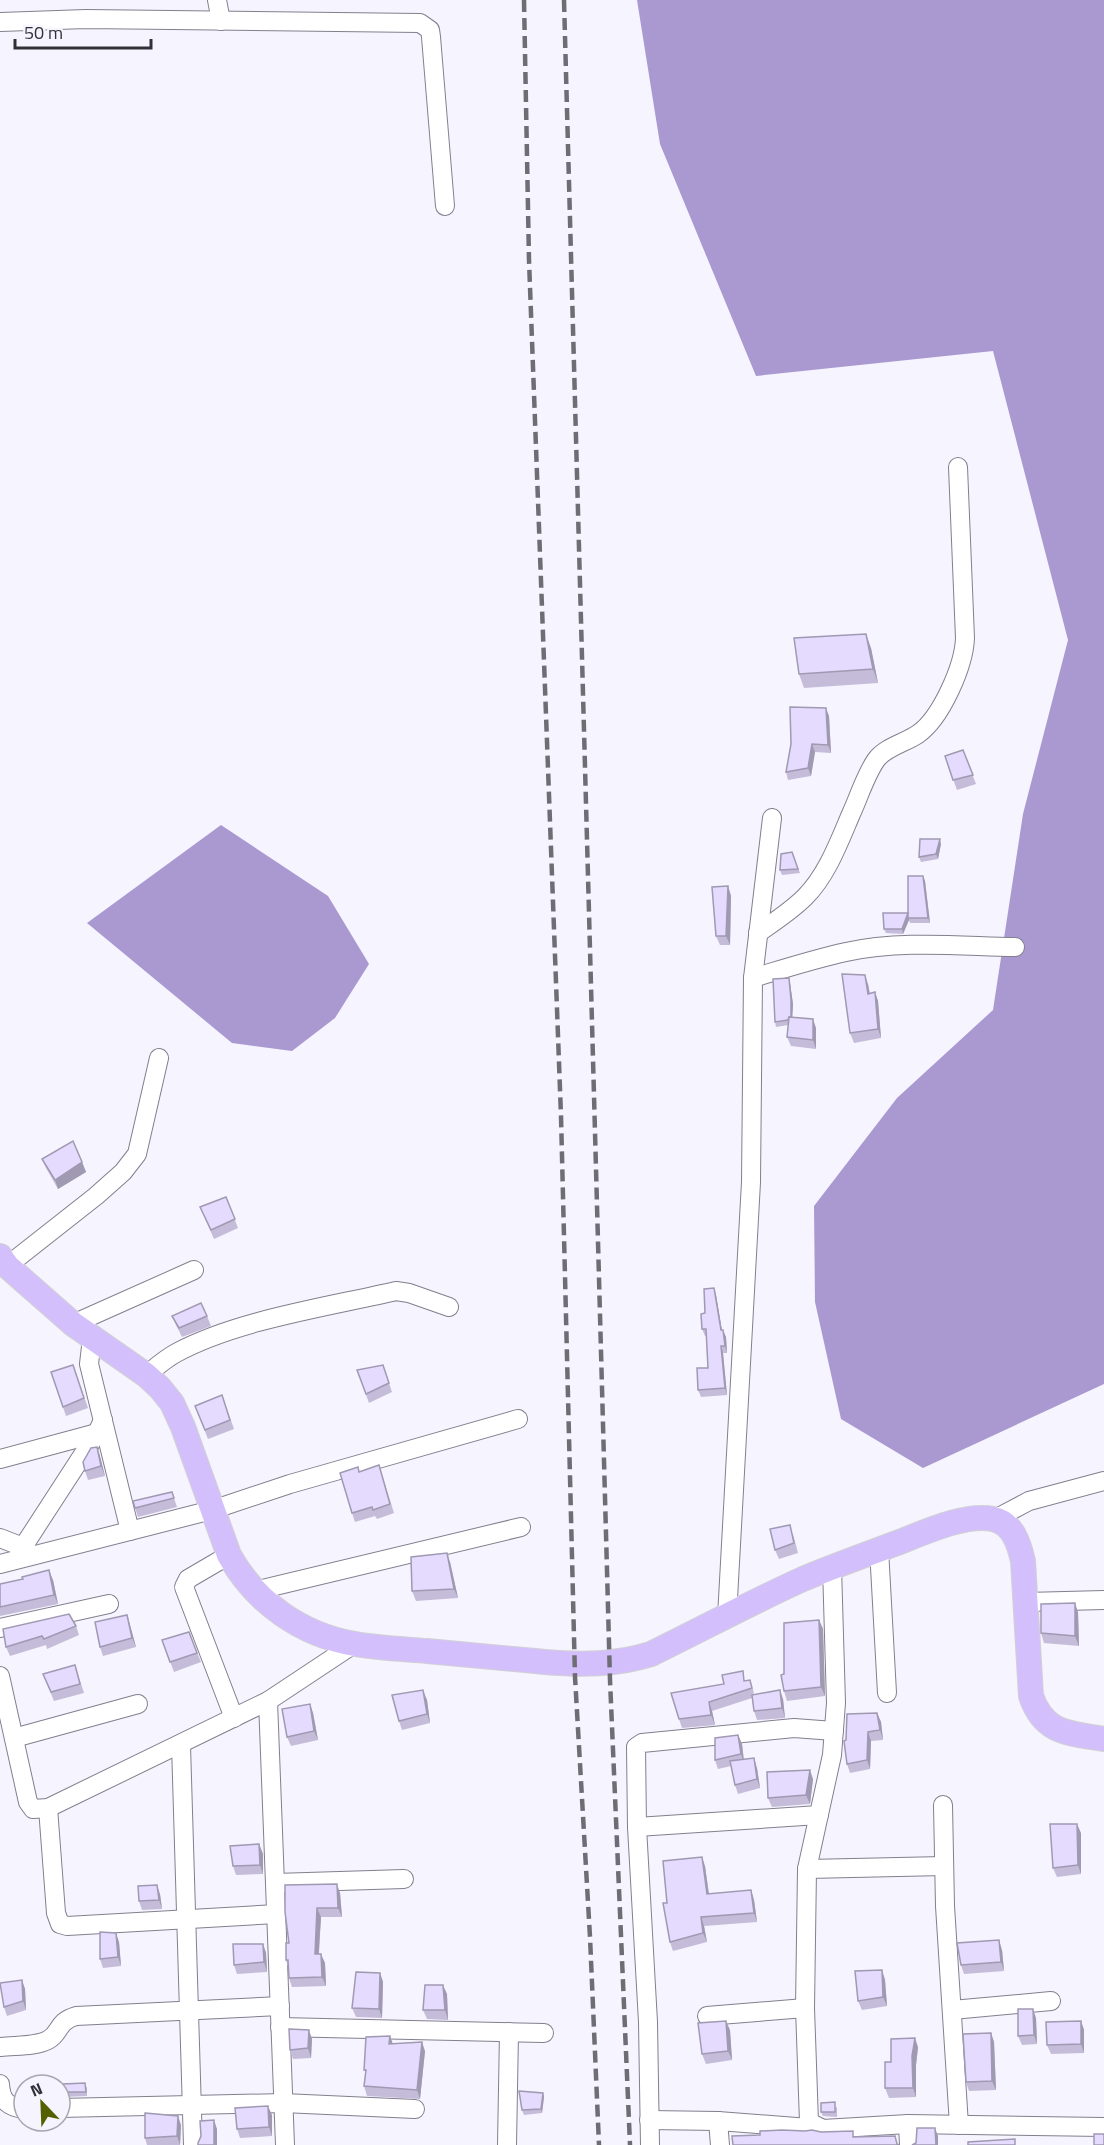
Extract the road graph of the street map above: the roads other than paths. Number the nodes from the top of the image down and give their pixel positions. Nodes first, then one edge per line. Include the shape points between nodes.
1 (217, 0) edge
2 (221, 21) junction
3 (0, 22) edge
4 (445, 206) dead end
5 (958, 467) dead end
6 (772, 818) dead end
7 (758, 933) junction
8 (1015, 947) dead end
9 (753, 978) junction
10 (159, 1059) dead end
11 (2, 1263) edge
12 (194, 1270) dead end
13 (449, 1307) dead end
14 (73, 1324) junction
15 (93, 1338) junction
16 (146, 1375) junction
17 (518, 1419) dead end
18 (100, 1426) junction
19 (0, 1459) edge
20 (1104, 1481) edge
21 (213, 1510) junction
22 (995, 1519) junction
23 (522, 1527) dead end
24 (130, 1531) junction
25 (0, 1538) edge
26 (879, 1549) junction
27 (28, 1551) junction
28 (229, 1555) junction
29 (0, 1564) edge
30 (832, 1567) junction
31 (254, 1591) junction
32 (1104, 1600) edge
33 (1026, 1602) junction
34 (109, 1604) dead end
35 (727, 1617) junction
36 (0, 1628) edge
37 (354, 1644) junction
38 (0, 1676) edge
39 (887, 1693) dead end
40 (268, 1701) junction
41 (138, 1704) dead end
42 (234, 1718) junction
43 (834, 1731) junction
44 (14, 1738) junction
45 (1104, 1739) edge
46 (181, 1745) junction
47 (943, 1805) dead end
48 (48, 1809) junction
49 (819, 1815) junction
50 (637, 1827) junction
51 (944, 1866) junction
52 (807, 1869) junction
53 (404, 1880) dead end
54 (275, 1883) junction
55 (276, 1914) junction
56 (186, 1919) junction
57 (1051, 2001) dead end
58 (280, 2006) junction
59 (805, 2008) junction
60 (952, 2010) junction
61 (189, 2011) junction
62 (707, 2016) dead end
63 (280, 2027) junction
64 (509, 2032) junction
65 (544, 2033) dead end
66 (0, 2047) edge
67 (0, 2084) edge
68 (283, 2103) junction
69 (191, 2106) junction
70 (12, 2107) edge
71 (72, 2108) edge
72 (415, 2109) dead end
73 (649, 2120) junction
74 (718, 2121) junction
75 (908, 2124) junction
76 (959, 2125) junction
77 (809, 2132) edge
78 (1094, 2133) edge
79 (192, 2145) edge
80 (285, 2145) edge
81 (507, 2145) edge
82 (650, 2145) edge
83 (720, 2145) edge
84 (909, 2145) edge

1 - 2 street
2 - 3 street
2 - 4 street via 420,23 430,30
5 - 7 street via 965,639 960,666 931,723 885,751 874,763 814,888
6 - 7 street
7 - 9 street
8 - 9 street via 886,947 847,952
9 - 35 street via 751,1182
10 - 11 street via 132,1162 96,1196
11 - 14 main road
12 - 14 street
13 - 16 street via 396,1291 225,1333 175,1354
14 - 15 main road
15 - 16 main road
15 - 18 street via 89,1364
16 - 21 main road via 172,1403
17 - 21 street
18 - 19 street
18 - 24 street
18 - 27 street
20 - 22 street via 1029,1502
21 - 24 street
21 - 28 main road
22 - 26 main road via 978,1517 957,1522
22 - 33 main road via 1006,1525 1019,1545
23 - 31 street
24 - 27 street
25 - 27 street
26 - 30 main road
26 - 39 street
27 - 29 street
28 - 31 main road
28 - 42 street via 188,1578 184,1587
30 - 35 main road
30 - 43 street
31 - 37 main road via 290,1620
32 - 33 street
33 - 45 main road via 1031,1696 1036,1710 1052,1727
34 - 36 street
35 - 37 main road via 651,1654 610,1663 575,1665
37 - 40 street
38 - 44 street
40 - 42 street
40 - 54 street
41 - 44 street
42 - 46 street
43 - 49 street
43 - 50 street via 794,1728 638,1745
44 - 48 street via 30,1806 38,1811
46 - 48 street
46 - 56 street
47 - 51 street
48 - 56 street via 60,1924
49 - 50 street
49 - 52 street
50 - 73 street via 648,2022
51 - 52 street
51 - 60 street
52 - 59 street
53 - 54 street
54 - 55 street
55 - 56 street
55 - 58 street
56 - 61 street
57 - 60 street
58 - 61 street
58 - 63 street
59 - 62 street
59 - 77 street
60 - 76 street
61 - 66 street via 76,2016 65,2020 52,2037 42,2042
61 - 69 street
63 - 64 street
63 - 68 street
64 - 65 street
64 - 81 street
67 - 70 street via 2,2098
68 - 69 street
68 - 72 street
68 - 80 street
69 - 71 street
69 - 79 street
73 - 74 street
73 - 82 street
74 - 77 street
74 - 83 street
75 - 76 street
75 - 77 street
75 - 84 street
76 - 78 street

